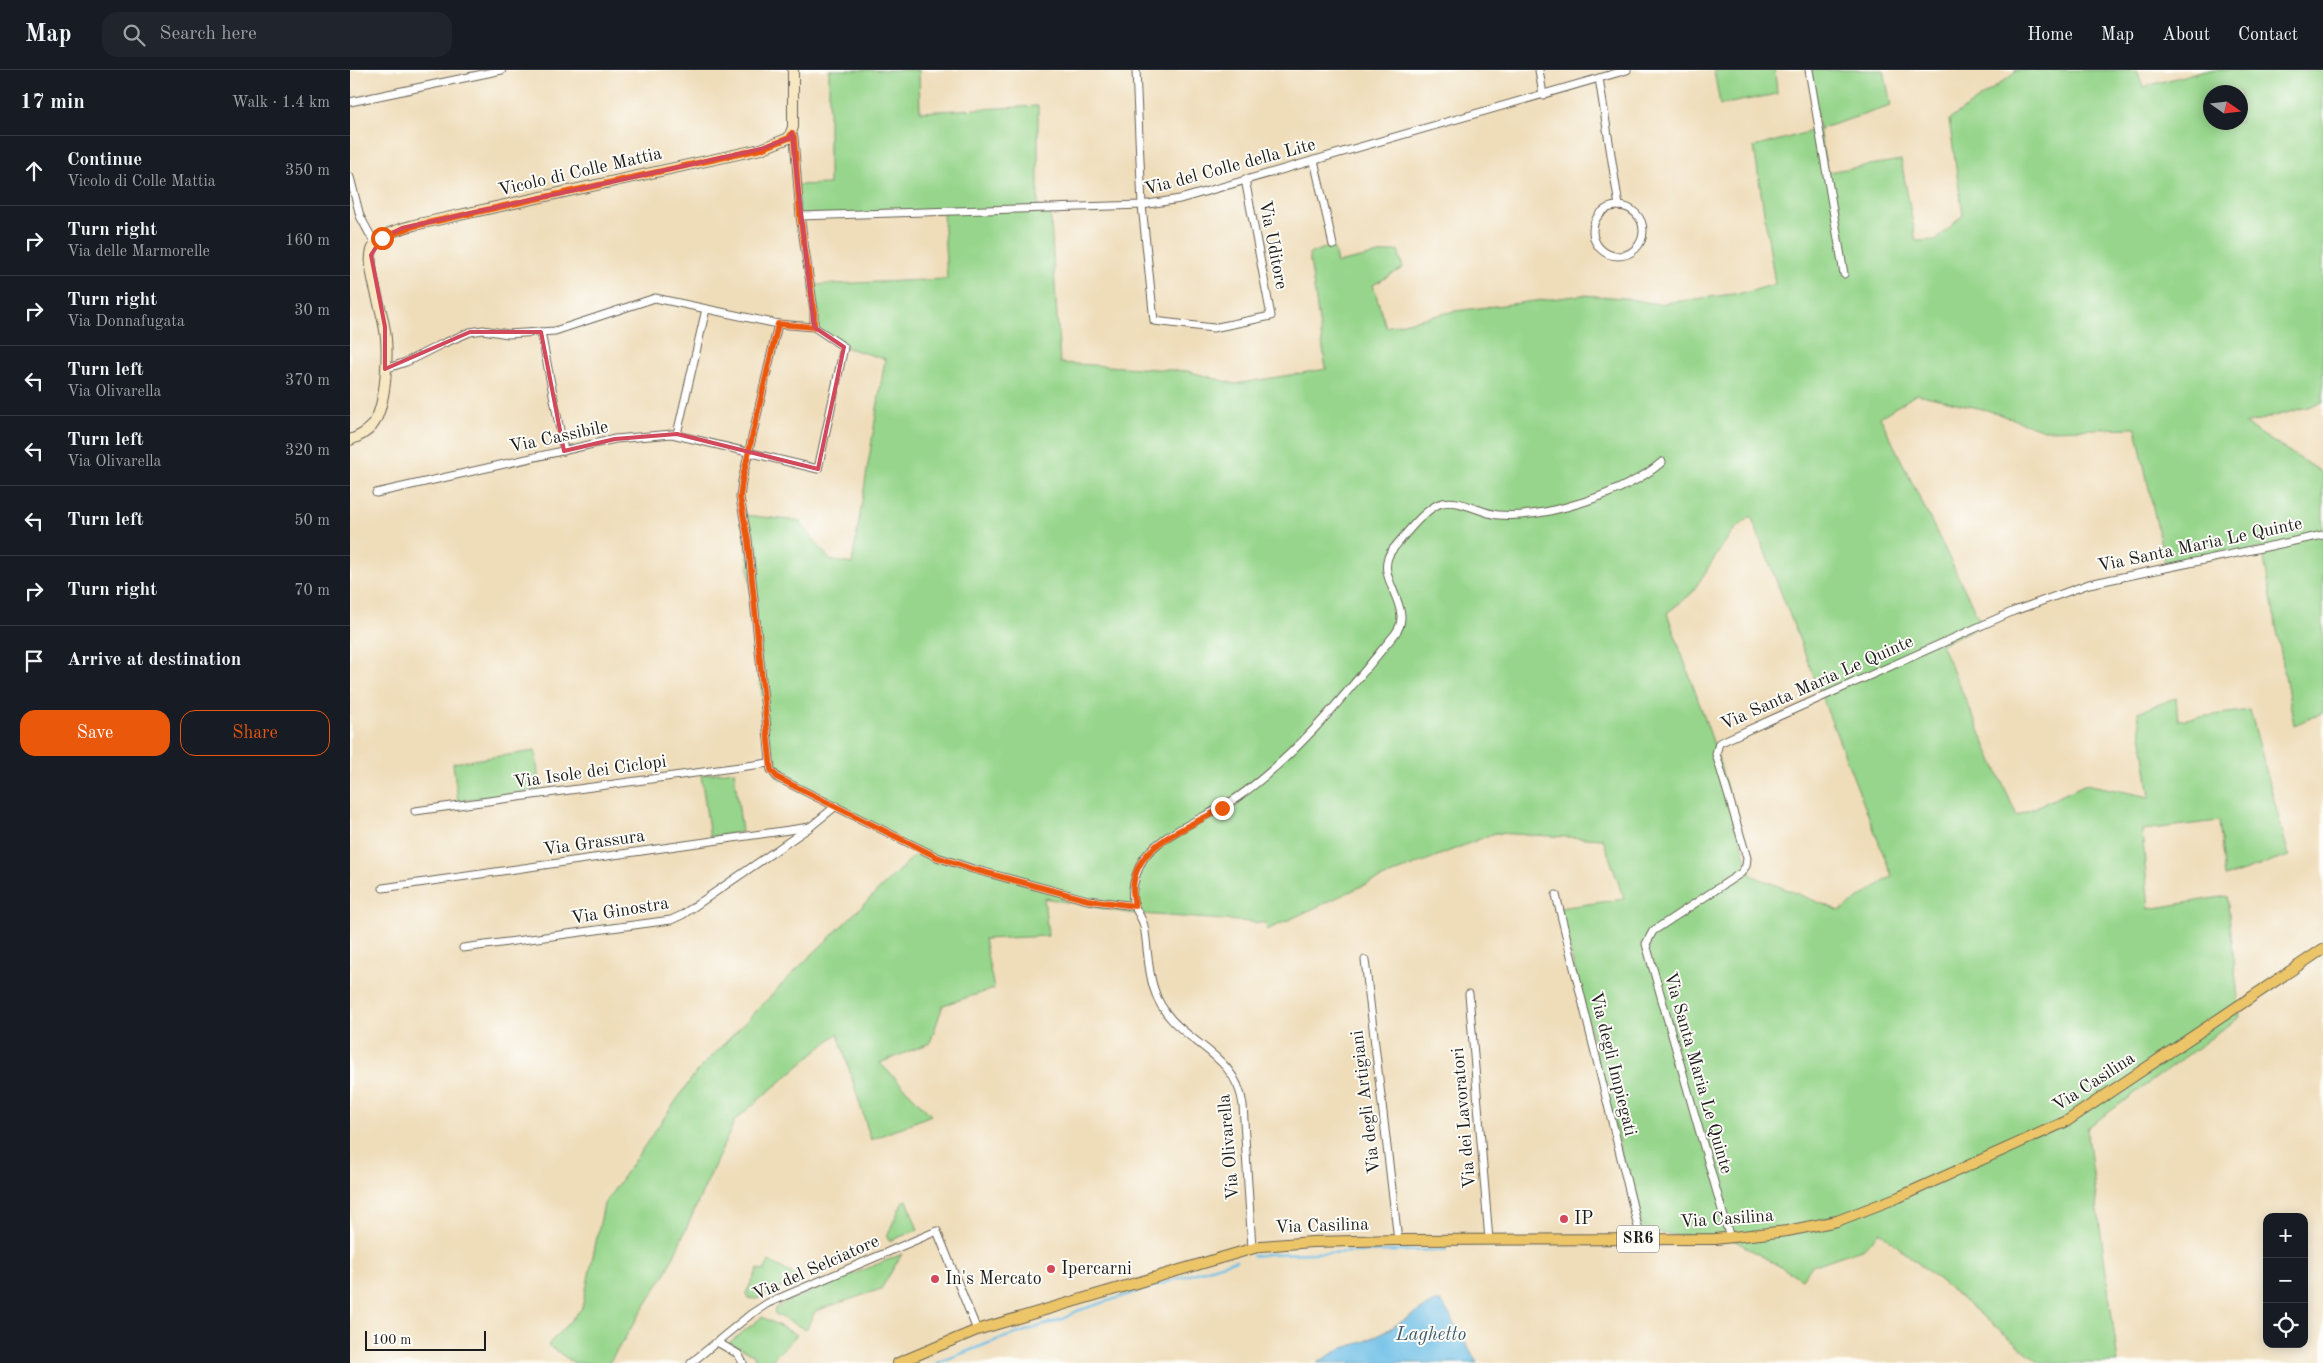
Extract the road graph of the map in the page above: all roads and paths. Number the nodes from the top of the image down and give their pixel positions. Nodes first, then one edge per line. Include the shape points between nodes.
1 (502, 70) edge
2 (794, 70) edge
3 (1136, 70) edge
4 (1539, 70) edge
5 (1626, 70) edge
6 (1809, 70) edge
7 (1599, 78) junction
8 (1543, 95) junction
9 (350, 102) edge
10 (792, 133) junction
11 (1314, 160) junction
12 (350, 177) edge
13 (1245, 179) junction
14 (1142, 205) junction
15 (1620, 206) junction
16 (800, 216) junction
17 (375, 244) junction
18 (1333, 245) dead end
19 (1844, 274) dead end
20 (706, 309) junction
21 (778, 324) junction
22 (814, 327) junction
23 (541, 332) junction
24 (385, 369) junction
25 (676, 434) junction
26 (350, 440) edge
27 (564, 451) junction
28 (749, 454) junction
29 (1662, 462) dead end
30 (376, 493) dead end
31 (2323, 534) edge
32 (769, 763) junction
33 (836, 806) junction
34 (415, 810) dead end
35 (810, 827) junction
36 (383, 888) dead end
37 (1556, 895) dead end
38 (1135, 906) junction
39 (463, 948) dead end
40 (2323, 949) edge
41 (1365, 960) dead end
42 (1469, 994) dead end
43 (1730, 1238) junction
44 (1641, 1239) junction
45 (1398, 1240) junction
46 (1489, 1240) junction
47 (1252, 1248) junction
48 (977, 1330) junction
49 (717, 1342) junction
50 (691, 1363) edge
51 (743, 1363) edge
52 (898, 1363) edge

1 - 9 street
2 - 10 street
3 - 14 street
4 - 8 street
5 - 7 street, Via del Colle della Lite
6 - 19 street
7 - 8 street, Via del Colle della Lite
7 - 15 street
8 - 11 street, Via del Colle della Lite
10 - 16 street
10 - 17 street, Vicolo di Colle Mattia via 789,138 761,149 408,227
11 - 13 street, Via del Colle della Lite
11 - 18 street
12 - 17 street via 360,216
13 - 14 street, Via del Colle della Lite via 1180,199
13 - 14 street, Via Uditore via 1271,316 1213,328 1154,321
14 - 16 street, Via del Colle della Lite
15 - 15 street via 1639,217 1643,232 1638,246 1626,255 1611,256 1598,246 1593,231 1598,216 1611,207
16 - 22 street
17 - 24 street via 371,260 385,331
20 - 21 street
20 - 23 street via 650,299 556,331
20 - 25 street
21 - 22 street
21 - 28 street
22 - 28 street, Via Cassibile via 844,346 818,469
23 - 24 street via 470,332
23 - 27 street
24 - 26 street via 376,420 365,433
25 - 27 street, Via Cassibile via 616,439
25 - 28 street, Via Cassibile
27 - 30 street, Via Cassibile
28 - 32 street via 740,498 748,540
29 - 38 street via 1637,480 1609,493 1548,510 1496,514 1450,502 1430,509 1392,549 1387,559 1387,573 1402,616 1397,632 1330,712 1274,768 1226,805 1150,850 1137,872 1133,894
31 - 43 street, Via Santa Maria Le Quinte via 2088,584 2014,611 1719,743 1716,754 1746,866 1741,873 1653,932 1646,944
32 - 33 street via 778,778
32 - 34 street, Via Isole dei Ciclopi
33 - 35 street, Via Ginostra
33 - 38 street via 937,857 972,869 1088,900
35 - 36 street, Via Grassura
35 - 39 street, Via Ginostra via 671,920
37 - 44 street, Via degli Impiegati
38 - 47 street, Via Olivarella via 1143,923 1150,974 1159,1004 1174,1022 1228,1068 1239,1087 1243,1105
40 - 43 main road, Via Casilina / SR6 via 2082,1112 2041,1134 1847,1218
41 - 45 street, Via degli Artigiani
42 - 46 street, Via dei Lavoratori
43 - 44 main road, Via Casilina / SR6
44 - 46 main road, Via Casilina / SR6
45 - 46 main road, Via Casilina / SR6
45 - 47 main road, Via Casilina / SR6 via 1304,1242
47 - 48 main road, Via Casilina / SR6
48 - 49 street, Via del Selciatore via 937,1231 764,1305
48 - 52 main road, Via Casilina / SR6
49 - 50 street, Via del Selciatore
49 - 51 street via 738,1354

